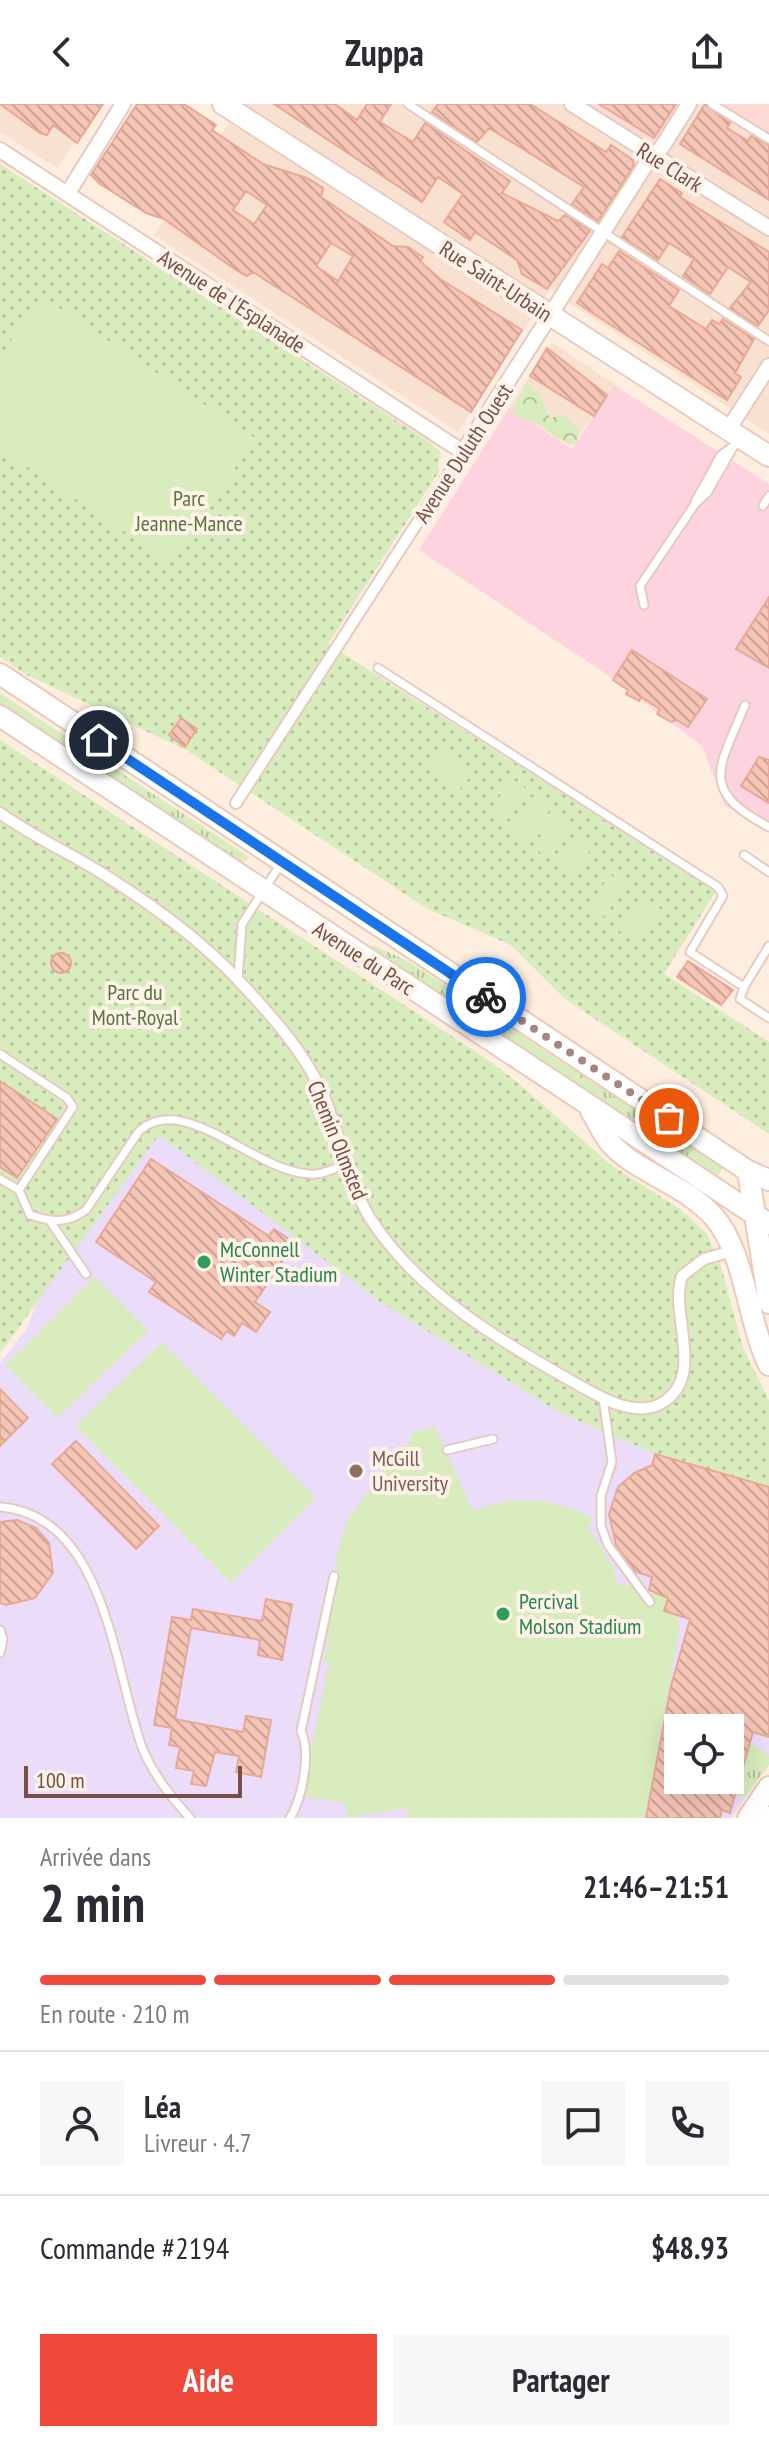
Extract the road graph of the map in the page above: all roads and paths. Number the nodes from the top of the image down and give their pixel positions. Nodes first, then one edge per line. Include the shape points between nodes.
1 (123, 104) edge
2 (223, 104) edge
3 (408, 104) edge
4 (572, 104) edge
5 (689, 104) edge
6 (712, 104) edge
7 (769, 139) edge
8 (0, 150) edge
9 (654, 157) junction
10 (68, 193) junction
11 (769, 228) edge
12 (605, 234) junction
13 (551, 316) junction
14 (769, 341) edge
15 (769, 366) edge
16 (733, 438) junction
17 (463, 452) junction
18 (769, 456) edge
19 (769, 496) edge
20 (763, 506) dead end
21 (644, 605) dead end
22 (378, 668) dead end
23 (0, 674) edge
24 (745, 705) dead end
25 (0, 716) edge
26 (236, 803) dead end
27 (0, 813) edge
28 (769, 827) edge
29 (744, 855) dead end
30 (283, 862) junction
31 (769, 872) edge
32 (262, 891) junction
33 (769, 946) edge
34 (238, 979) junction
35 (744, 987) junction
36 (769, 1018) edge
37 (0, 1054) edge
38 (587, 1104) junction
39 (345, 1164) junction
40 (748, 1171) junction
41 (0, 1179) edge
42 (769, 1180) edge
43 (19, 1190) junction
44 (761, 1219) edge
45 (50, 1221) junction
46 (728, 1252) junction
47 (86, 1274) dead end
48 (769, 1303) edge
49 (769, 1365) edge
50 (603, 1398) junction
51 (493, 1439) dead end
52 (447, 1450) dead end
53 (0, 1507) edge
54 (334, 1576) dead end
55 (650, 1602) dead end
56 (0, 1630) edge
57 (0, 1653) edge
58 (769, 1787) edge
59 (188, 1818) edge
60 (290, 1818) edge
61 (748, 1818) edge

1 - 10 street
2 - 13 main road, Rue Saint-Urbain
3 - 12 lane
4 - 9 street, Rue Clark
5 - 9 street, Avenue Duluth Ouest
6 - 7 lane
8 - 10 street, Avenue de l'Esplanade
9 - 11 street, Rue Clark
9 - 12 street, Avenue Duluth Ouest
10 - 17 street, Avenue de l'Esplanade
12 - 13 street, Avenue Duluth Ouest
12 - 14 lane
13 - 16 main road, Rue Saint-Urbain
13 - 17 street, Avenue Duluth Ouest
15 - 16 street
16 - 18 main road, Rue Saint-Urbain
16 - 21 lane via 729,460 640,586
17 - 26 street, Avenue Duluth Ouest
19 - 20 lane
22 - 35 lane via 718,887 723,896 690,952
23 - 30 main road, Avenue du Parc
24 - 28 lane via 720,776 728,803
25 - 32 main road, Avenue du Parc
27 - 34 street, Chemin Olmsted via 113,880
29 - 31 lane
30 - 32 lane
30 - 40 main road, Avenue du Parc
32 - 34 lane via 242,924
32 - 38 main road, Avenue du Parc
33 - 35 lane
34 - 39 street, Chemin Olmsted via 291,1041 322,1091
35 - 36 lane via 740,999
37 - 43 lane via 73,1107
38 - 44 main road, Avenue du Parc
38 - 46 main road via 613,1146 709,1212
39 - 45 lane via 326,1172 301,1172 168,1117 139,1131 86,1210 74,1218
39 - 50 street, Chemin Olmsted via 369,1216 431,1289 486,1329
40 - 42 main road, Avenue du Parc
40 - 44 main road
41 - 43 lane
43 - 45 lane via 30,1215
44 - 48 main road
45 - 47 lane
46 - 49 main road
46 - 50 street, Chemin Olmsted via 704,1259 682,1276 677,1304 684,1367 672,1393 640,1408
50 - 55 lane via 612,1462 601,1496 601,1526 608,1545
51 - 52 lane
53 - 59 lane via 43,1523 87,1568 142,1746
54 - 60 lane via 301,1731 307,1743
56 - 57 lane
58 - 61 main road

